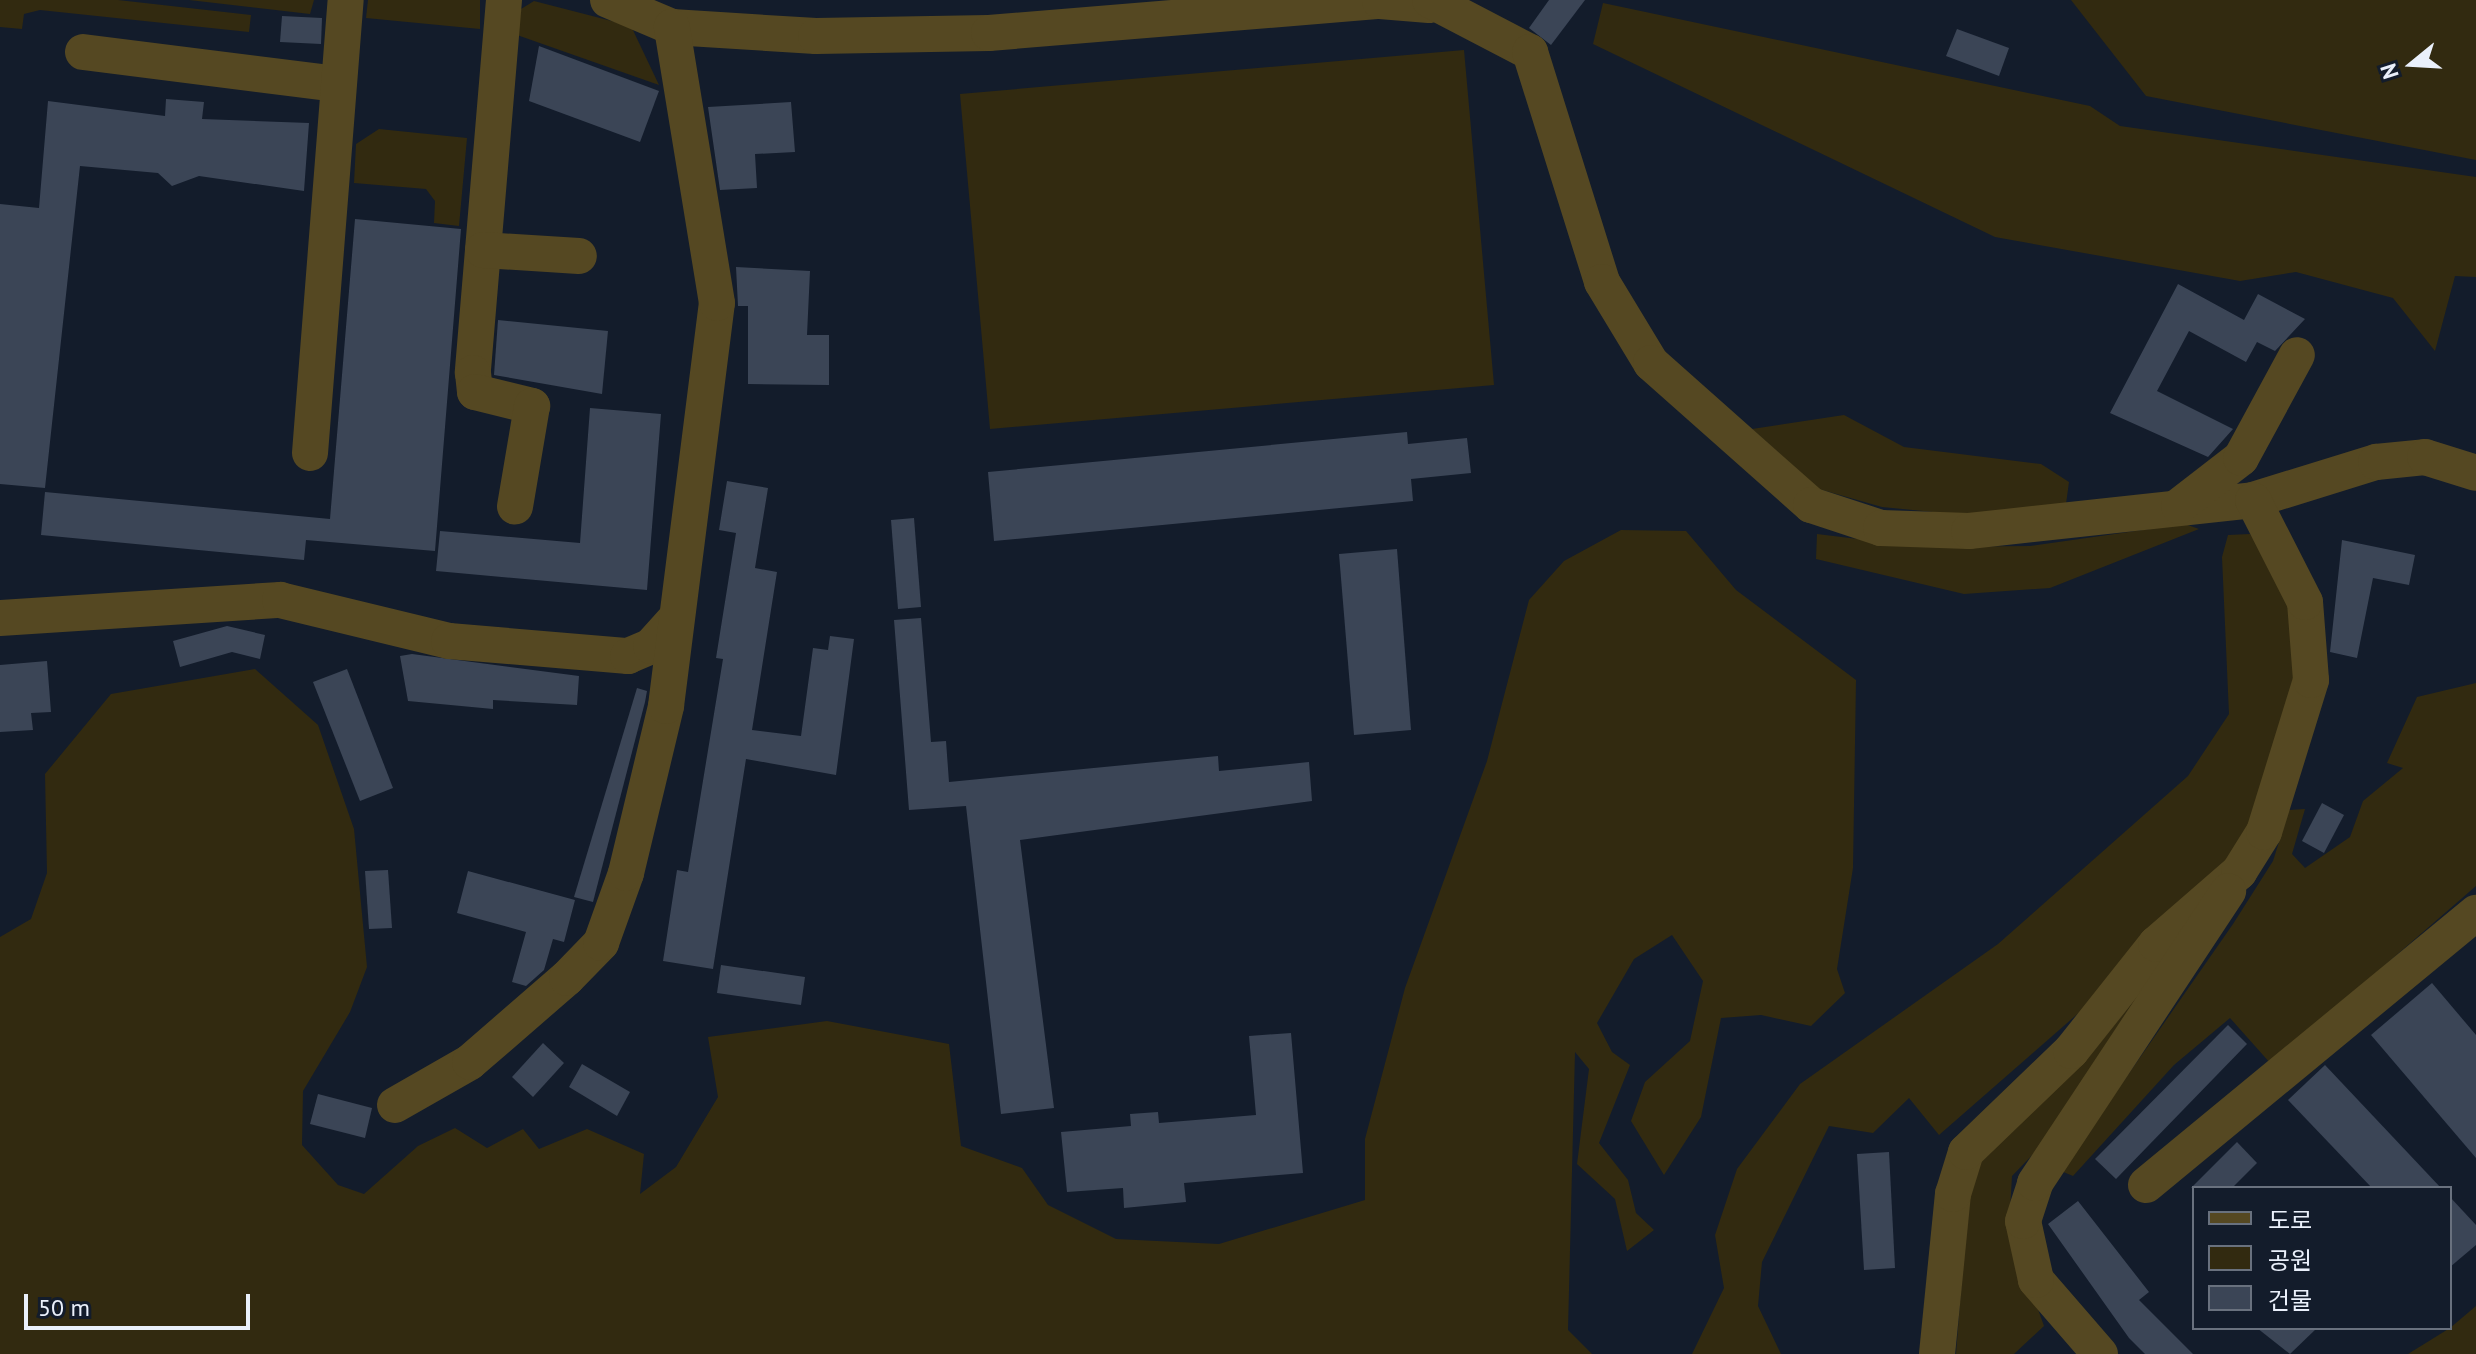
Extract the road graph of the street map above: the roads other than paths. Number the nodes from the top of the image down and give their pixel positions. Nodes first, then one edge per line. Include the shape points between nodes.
1 (346, 0) edge
2 (504, 0) edge
3 (608, 0) edge
4 (1429, 2) edge
5 (672, 27) junction
6 (83, 52) dead end
7 (338, 84) junction
8 (483, 250) junction
9 (579, 256) dead end
10 (2297, 355) dead end
11 (310, 453) dead end
12 (2476, 473) edge
13 (2253, 500) junction
14 (515, 507) dead end
15 (2178, 507) junction
16 (0, 618) edge
17 (676, 618) junction
18 (2239, 872) junction
19 (2476, 913) edge
20 (395, 1105) dead end
21 (2146, 1185) dead end
22 (1937, 1354) edge
23 (2100, 1354) edge

1 - 7 street
2 - 8 street
3 - 5 street
4 - 5 street via 1380,1 989,33 733,34
4 - 15 street via 1530,52 1602,282 1651,363 1811,505 1881,528 1969,531
5 - 17 street via 717,303
6 - 7 street
7 - 11 street
8 - 9 street
8 - 14 street via 475,392 532,406
10 - 15 street via 2241,458
12 - 13 street via 2425,457 2376,462
13 - 15 street
13 - 18 street via 2305,602 2311,680 2264,832
16 - 17 street via 280,600 449,641 628,656 651,646
17 - 20 street via 666,706 617,906 601,943 524,1019
18 - 22 street via 2156,944 2071,1051 1966,1152 1953,1194
18 - 23 street via 2035,1183 2023,1221 2036,1280
19 - 21 street

